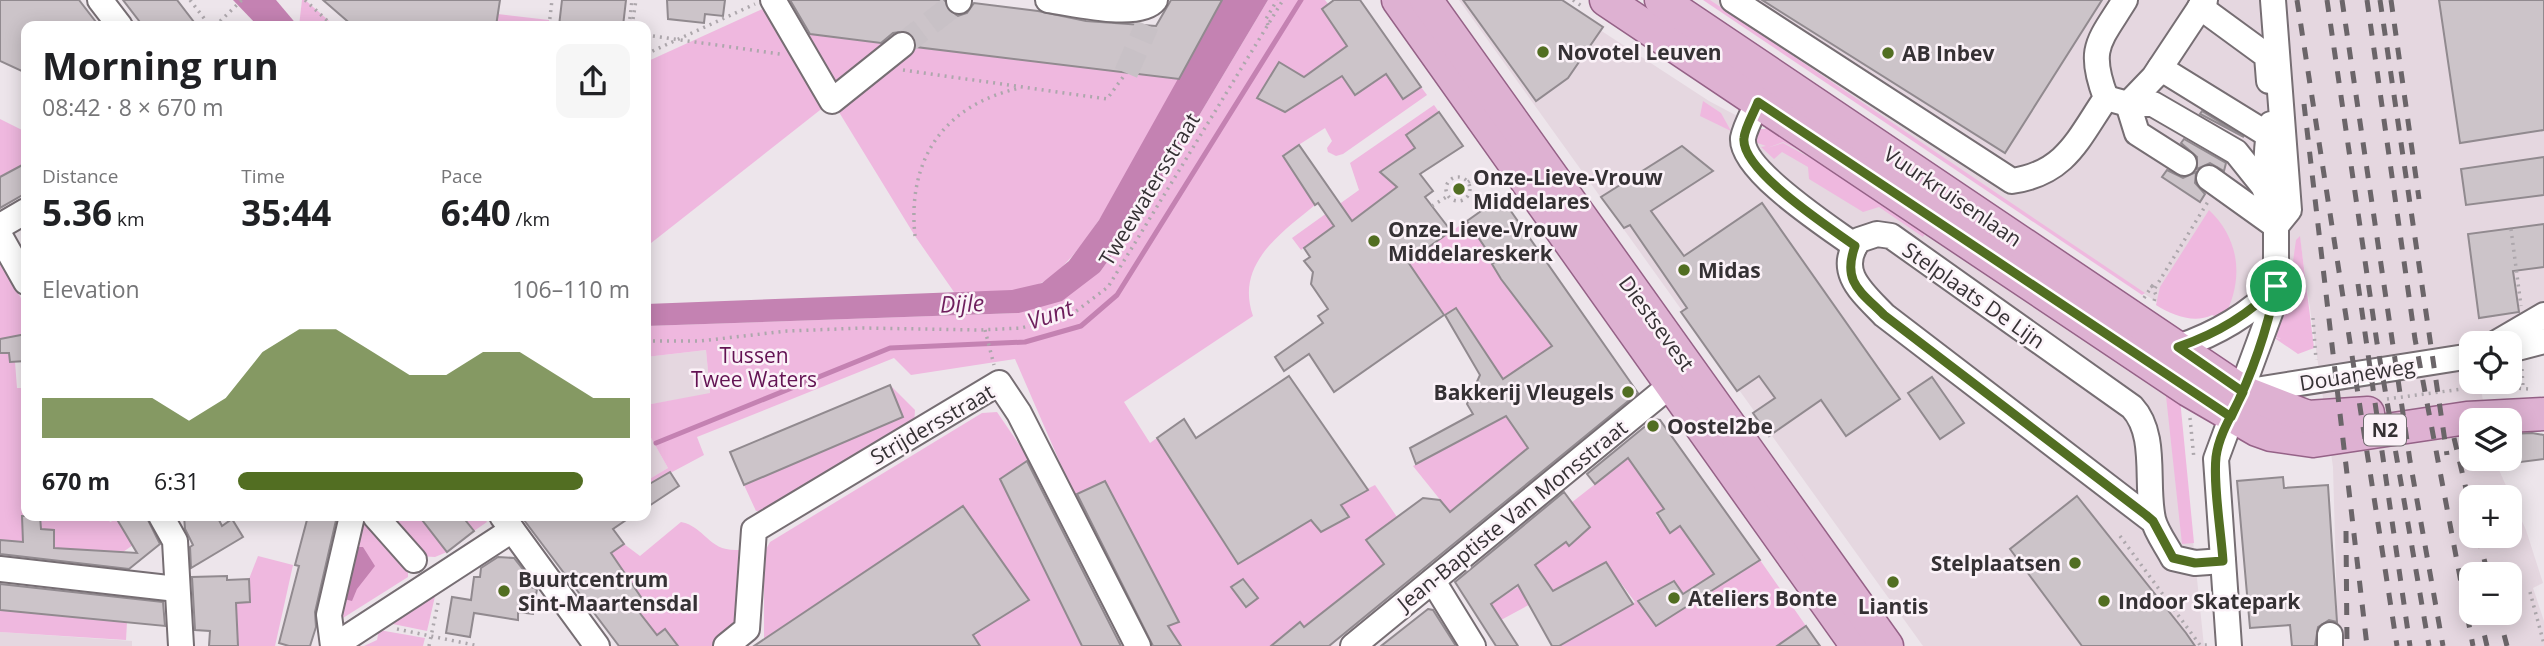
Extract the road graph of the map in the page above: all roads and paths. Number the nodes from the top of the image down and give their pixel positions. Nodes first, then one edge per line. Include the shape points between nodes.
1 (100, 0) edge
2 (190, 0) edge
3 (242, 0) edge
4 (305, 0) edge
5 (552, 0) edge
6 (634, 0) edge
7 (764, 0) edge
8 (773, 0) edge
9 (1048, 0) edge
10 (1277, 0) edge
11 (1283, 0) edge
12 (1398, 0) edge
13 (1426, 0) edge
14 (1606, 0) edge
15 (1661, 0) edge
16 (1733, 0) edge
17 (2125, 0) edge
18 (2273, 0) edge
19 (2202, 4) edge
20 (1152, 9) edge
21 (116, 21) edge
22 (206, 21) edge
23 (221, 21) edge
24 (328, 21) edge
25 (550, 21) edge
26 (631, 21) edge
27 (1268, 26) junction
28 (651, 36) edge
29 (678, 40) junction
30 (902, 45) tunnel mouth
31 (651, 52) edge
32 (807, 57) junction
33 (875, 66) junction
34 (2160, 68) junction
35 (1126, 73) tunnel mouth
36 (1022, 87) junction
37 (1758, 102) junction
38 (2117, 102) junction
39 (2267, 134) junction
40 (2184, 163) dead end
41 (1485, 171) dead end
42 (1468, 182) junction
43 (2210, 187) joint
44 (2264, 187) junction
45 (1448, 196) junction
46 (1432, 206) dead end
47 (21, 214) edge
48 (0, 226) edge
49 (2276, 226) junction
50 (2511, 229) dead end
51 (0, 236) edge
52 (915, 236) dead end
53 (1855, 246) junction
54 (21, 273) edge
55 (2152, 286) junction
56 (2276, 286) junction
57 (2143, 300) dead end
58 (2152, 306) dead end
59 (2533, 313) edge
60 (2313, 318) dead end
61 (985, 330) junction
62 (2511, 331) edge
63 (651, 341) edge
64 (2544, 341) edge
65 (2178, 347) junction
66 (2522, 355) edge
67 (2459, 358) edge
68 (993, 362) dead end
69 (2318, 369) dead end
70 (2522, 372) edge
71 (1672, 384) junction
72 (2459, 390) edge
73 (2379, 400) dead end
74 (2237, 404) junction
75 (2537, 404) edge
76 (2190, 423) dead end
77 (2191, 434) dead end
78 (164, 521) edge
79 (351, 521) edge
80 (379, 521) edge
81 (2153, 521) junction
82 (507, 523) edge
83 (2120, 537) dead end
84 (414, 560) dead end
85 (2223, 561) junction
86 (0, 569) edge
87 (1433, 581) junction
88 (177, 589) junction
89 (2530, 592) dead end
90 (440, 597) dead end
91 (394, 629) dead end
92 (432, 636) junction
93 (2544, 644) edge
94 (476, 645) edge
95 (2212, 645) edge
96 (181, 646) edge
97 (333, 646) edge
98 (429, 646) edge
99 (597, 646) edge
100 (726, 646) edge
101 (1138, 646) edge
102 (1353, 646) edge
103 (1473, 646) edge
104 (1857, 646) edge
105 (1887, 646) edge
106 (2229, 646) edge

1 - 21 street
2 - 22 path
3 - 23 path
4 - 24 path
5 - 25 path
6 - 26 path
7 - 29 path
8 - 32 street
9 - 20 street via 1129,11
10 - 27 path, Tweewatersstraat via 1266,19
11 - 27 path, Tweewatersstraat
12 - 71 main road, Diestsevest
13 - 105 main road, Diestsevest
14 - 37 main road, Vuurkruisenlaan
15 - 65 main road, Vuurkruisenlaan
16 - 38 street via 2012,181 2034,178 2064,160
17 - 38 street via 2095,47 2097,74
18 - 49 street via 2290,210
19 - 34 street
19 - 39 street via 2267,57 2271,126
27 - 61 path, Tweewatersstraat via 1108,287 1071,315 1021,328
28 - 29 path
29 - 31 path
29 - 32 path
30 - 33 street
32 - 33 street via 832,101
33 - 36 path
34 - 38 street
34 - 39 street
35 - 36 path via 1107,99
36 - 52 path via 986,98 962,112 933,144 916,184
37 - 53 street via 1743,138 1748,159 1769,181
37 - 74 main road, Vuurkruisenlaan
38 - 40 street via 2137,133
38 - 44 street via 2153,104 2188,122 2236,152
39 - 44 street
41 - 42 path
42 - 45 path via 1462,177 1451,179
42 - 45 path via 1470,193 1464,200
43 - 49 street
43 - 55 path
44 - 49 street
45 - 46 path
47 - 48 street
49 - 56 street
50 - 59 path
51 - 54 street
53 - 81 street, Stelplaats De Lijn via 1849,267 1852,281 1884,315
53 - 81 street, Stelplaats De Lijn via 1877,234 1891,236 2132,407 2147,434
55 - 57 path
55 - 58 path via 2156,295
56 - 65 street via 2256,308 2232,323
56 - 74 street
59 - 62 street
60 - 69 path
61 - 63 path, Tweewatersstraat via 850,328
61 - 68 path
64 - 66 street
65 - 74 main road, Vuurkruisenlaan
67 - 74 street, Douaneweg
70 - 75 path
71 - 87 street, Jean-Baptiste Van Monsstraat
71 - 104 main road, Diestsevest
72 - 73 path
74 - 75 main road, N2 via 2308,417 2495,402
74 - 85 street via 2216,459
76 - 77 path
78 - 88 street via 175,541
79 - 97 street via 329,615
80 - 84 street
81 - 85 street, Stelplaats De Lijn via 2173,558 2195,563
82 - 97 street
82 - 99 street
83 - 95 path via 2200,645
85 - 106 street
86 - 88 street
87 - 102 street, Jean-Baptiste Van Monsstraat
87 - 103 street
88 - 96 street
89 - 93 path
90 - 92 path
91 - 92 path
92 - 94 path
92 - 98 path
100 - 101 street, Strijdersstraat via 747,629 754,530 999,383 1019,412

